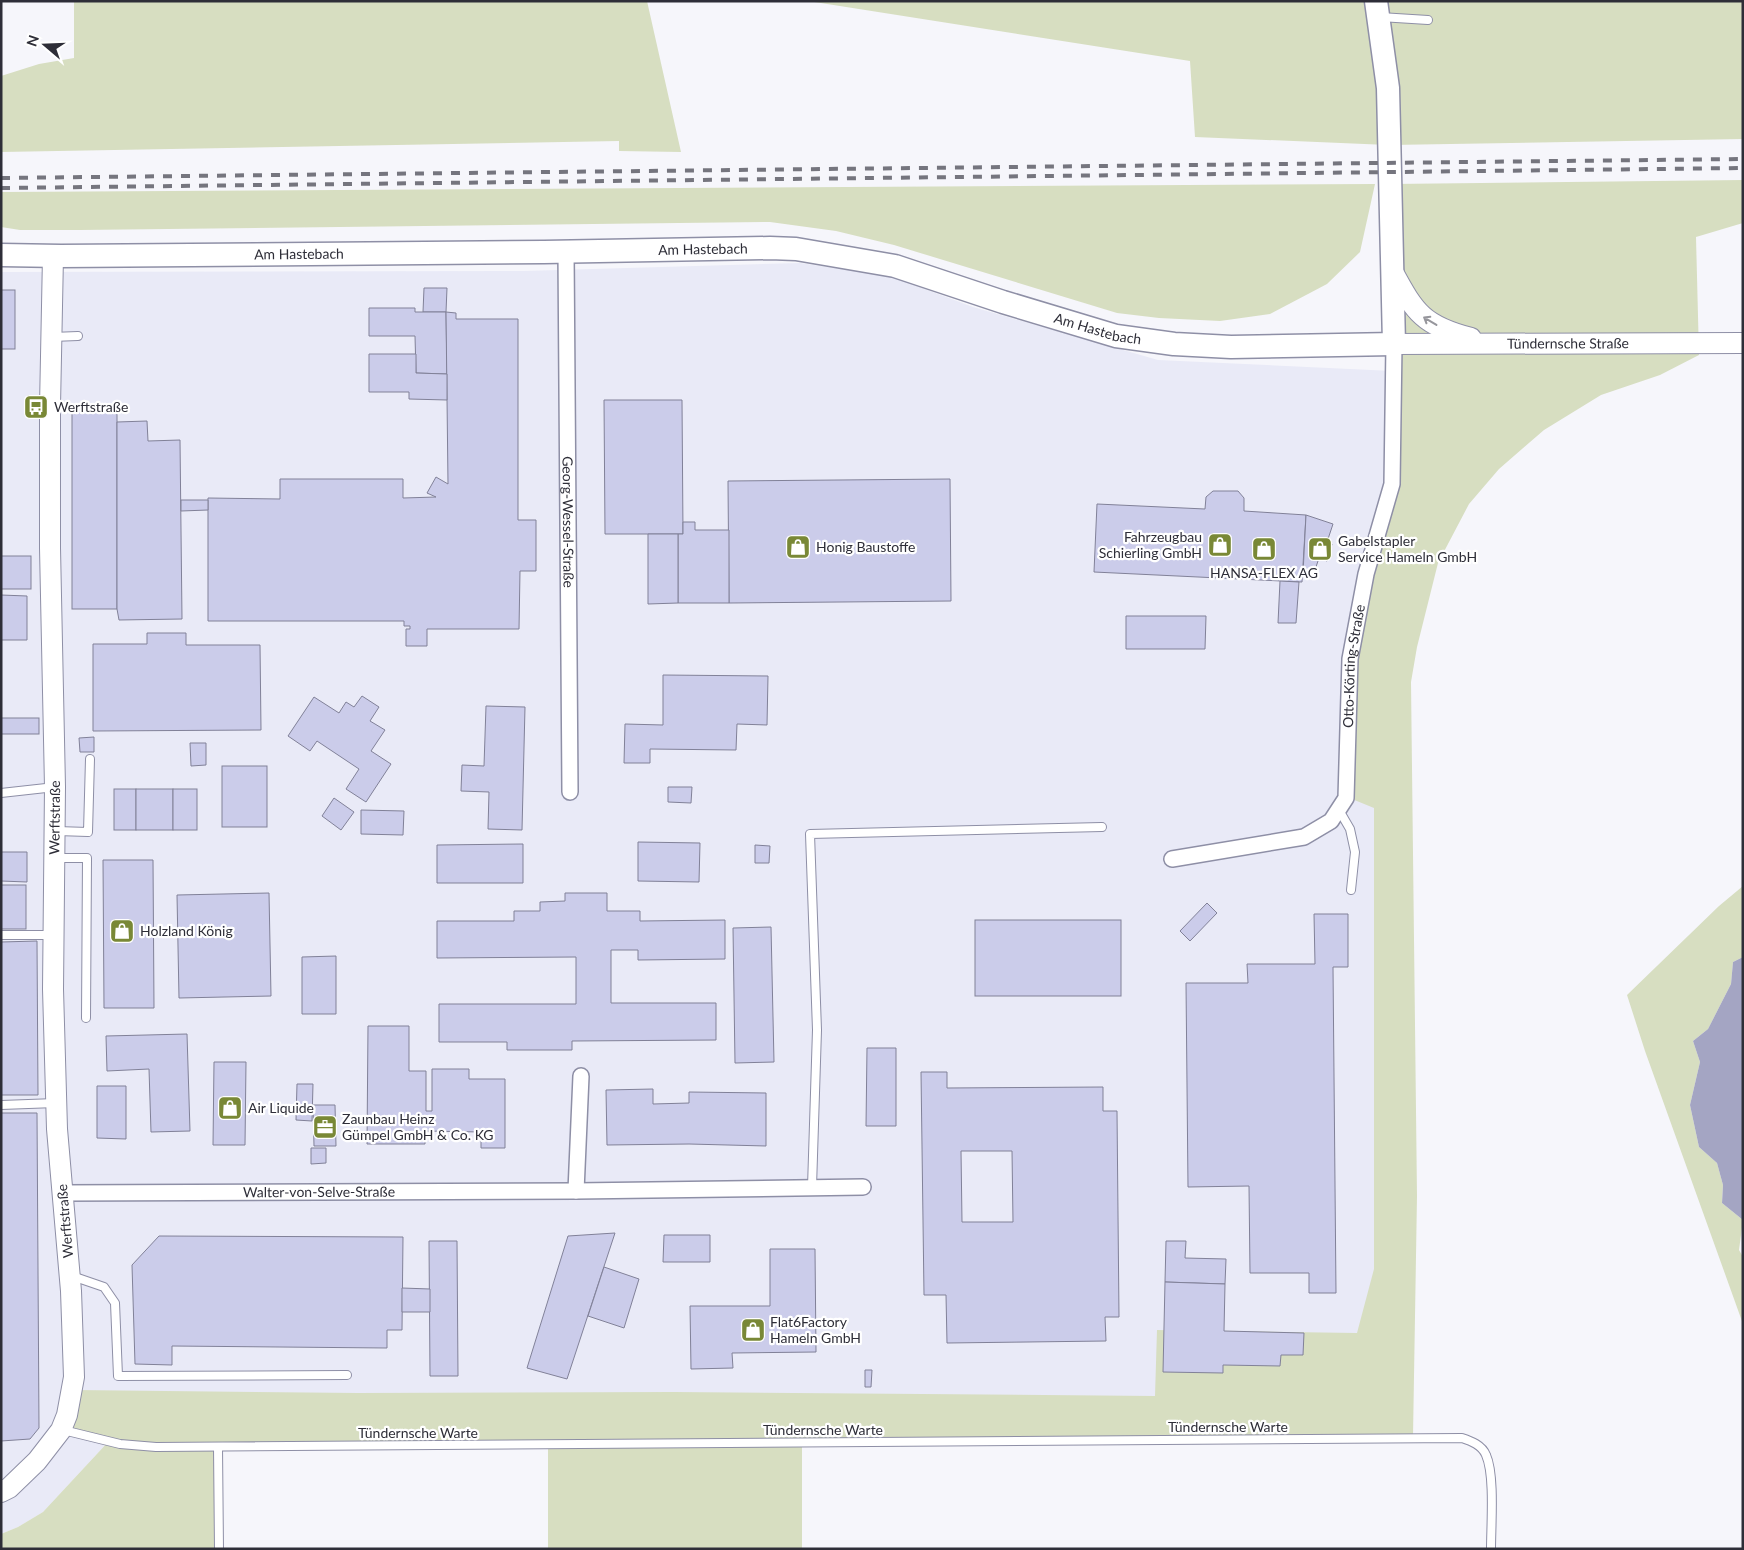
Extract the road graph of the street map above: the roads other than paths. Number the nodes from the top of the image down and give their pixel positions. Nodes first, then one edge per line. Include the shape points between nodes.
1 (1377, 9) edge
2 (1428, 20) dead end
3 (566, 251) junction
4 (1, 255) edge
5 (52, 256) junction
6 (1393, 272) junction
7 (78, 336) dead end
8 (52, 337) junction
9 (1743, 343) edge
10 (1394, 344) junction
11 (1492, 344) junction
12 (90, 759) dead end
13 (55, 787) junction
14 (570, 792) dead end
15 (1, 793) edge
16 (1339, 810) junction
17 (1102, 827) dead end
18 (54, 831) junction
19 (54, 858) junction
20 (1172, 859) dead end
21 (1351, 890) dead end
22 (1, 935) edge
23 (54, 935) junction
24 (86, 1018) dead end
25 (581, 1076) dead end
26 (56, 1103) junction
27 (1, 1105) edge
28 (812, 1187) junction
29 (862, 1187) dead end
30 (576, 1191) junction
31 (63, 1192) junction
32 (70, 1276) junction
33 (347, 1375) dead end
34 (61, 1430) junction
35 (218, 1447) junction
36 (1, 1492) edge
37 (219, 1549) edge
38 (1491, 1549) edge

1 - 2 lane
1 - 6 main road via 1388,88
3 - 5 main road, Am Hastebach
3 - 10 main road, Am Hastebach via 796,249 894,266 1116,336 1231,347
3 - 14 street, Georg-Wessel-Straße
4 - 5 main road, Am Hastebach
5 - 8 street, Werftstraße
6 - 10 main road
11 -> 6 street via 1453,334 1425,320 1409,302
7 - 8 lane
8 - 13 street, Werftstraße via 50,539
9 - 11 street, Tündernsche Straße
10 - 11 street, Tündernsche Straße
10 - 16 street, Otto-Körting-Straße via 1392,484 1366,574 1350,660 1346,798
12 - 18 lane via 88,832
13 - 15 lane
13 - 18 street, Werftstraße
16 - 20 street, Otto-Körting-Straße via 1331,821 1304,837
16 - 21 lane via 1350,829 1354,852
17 - 28 lane via 810,834 817,1030
18 - 19 street, Werftstraße
19 - 23 street, Werftstraße
19 - 24 lane via 87,858
22 - 23 lane
23 - 26 street, Werftstraße
25 - 30 street
26 - 27 lane
26 - 31 street, Werftstraße
28 - 29 street, Walter-von-Selve-Straße
28 - 30 street, Walter-von-Selve-Straße
30 - 31 street, Walter-von-Selve-Straße
31 - 32 street, Werftstraße
32 - 33 lane via 104,1288 116,1303 118,1376
32 - 34 street, Werftstraße via 74,1377
34 - 35 lane, Tündernsche Warte via 120,1444
34 - 36 street, Werftstraße via 37,1461
35 - 37 lane
35 - 38 lane, Tündernsche Warte via 1462,1438 1476,1443 1486,1454 1490,1474

